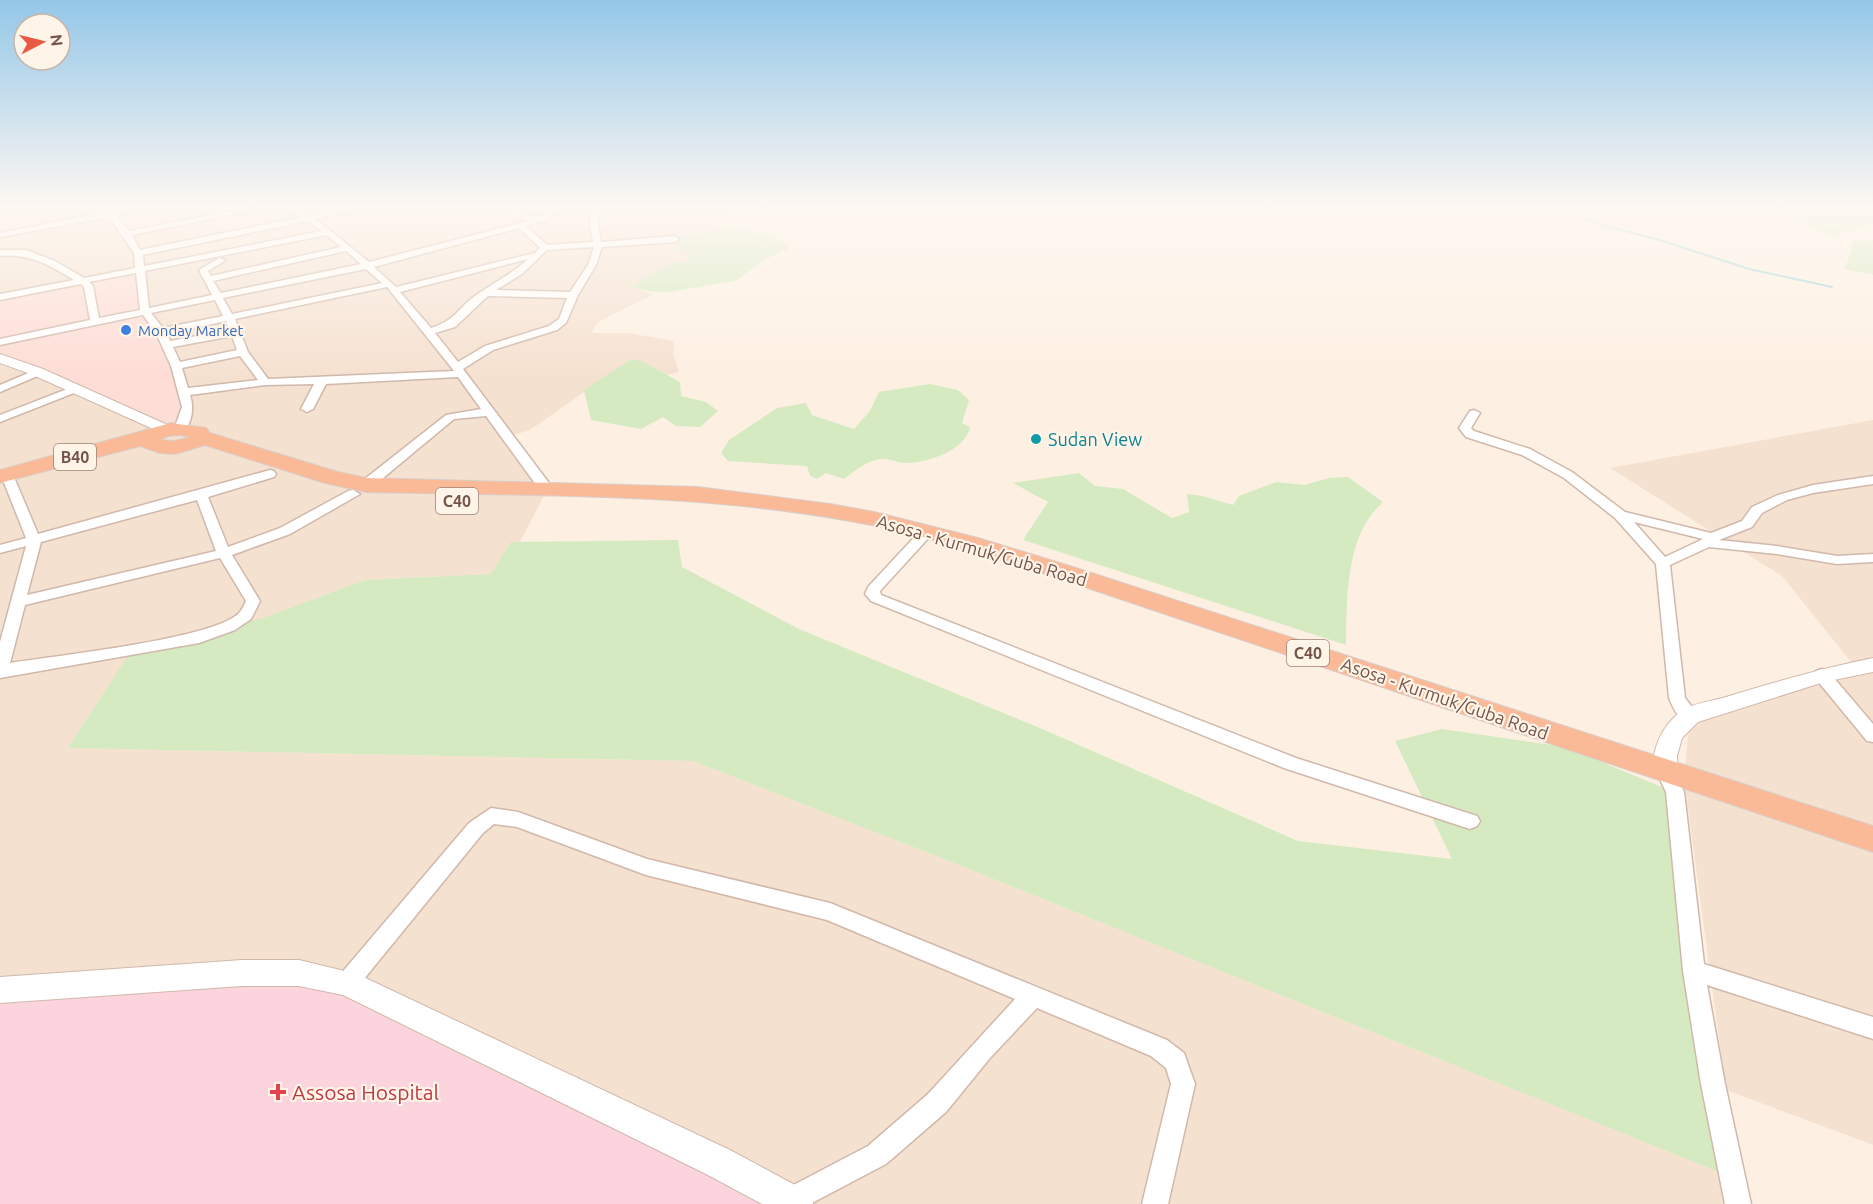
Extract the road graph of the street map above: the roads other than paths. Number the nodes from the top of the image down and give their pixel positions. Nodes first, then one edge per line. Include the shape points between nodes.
1 (52, 263) edge
2 (139, 263) edge
3 (173, 263) edge
4 (214, 263) edge
5 (280, 263) edge
6 (363, 263) edge
7 (377, 263) edge
8 (496, 263) edge
9 (528, 263) edge
10 (593, 263) edge
11 (366, 266) junction
12 (139, 270) junction
13 (209, 279) junction
14 (83, 281) junction
15 (391, 287) junction
16 (488, 292) junction
17 (573, 295) junction
18 (0, 297) edge
19 (219, 297) junction
20 (145, 312) junction
21 (230, 319) junction
22 (95, 322) junction
23 (161, 332) junction
24 (236, 332) junction
25 (429, 332) junction
26 (0, 342) edge
27 (167, 345) junction
28 (243, 352) junction
29 (0, 358) edge
30 (176, 366) junction
31 (459, 371) junction
32 (38, 372) junction
33 (322, 381) junction
34 (265, 382) junction
35 (0, 389) edge
36 (75, 389) junction
37 (185, 392) junction
38 (307, 409) dead end
39 (488, 412) junction
40 (1474, 413) dead end
41 (0, 419) edge
42 (172, 437) junction
43 (270, 474) junction
44 (4, 480) edge
45 (1873, 480) edge
46 (360, 489) junction
47 (547, 490) junction
48 (426, 494) junction
49 (201, 495) junction
50 (735, 501) junction
51 (1620, 514) junction
52 (926, 532) junction
53 (1709, 540) junction
54 (34, 541) junction
55 (0, 549) edge
56 (224, 553) junction
57 (1873, 558) edge
58 (1663, 563) junction
59 (19, 602) junction
60 (5, 634) edge
61 (1873, 665) edge
62 (0, 671) edge
63 (1822, 675) junction
64 (1690, 716) junction
65 (1873, 736) edge
66 (1666, 773) junction
67 (1470, 821) dead end
68 (1873, 839) edge
69 (1694, 971) junction
70 (347, 984) junction
71 (0, 990) edge
72 (1034, 995) junction
73 (1873, 1028) edge
74 (793, 1202) edge
75 (1155, 1204) edge
76 (1738, 1204) edge

1 - 14 street
2 - 12 street
3 - 12 street
4 - 13 street via 203,268
5 - 13 street
6 - 11 street
7 - 11 street
8 - 15 street via 425,284
9 - 16 street
10 - 17 street
11 - 15 street
11 - 19 street
12 - 14 street
12 - 20 street
13 - 19 street
14 - 18 street
14 - 22 street via 88,286
15 - 21 street
15 - 25 street
16 - 17 street
16 - 25 street via 452,325
17 - 31 street via 563,321 557,326 489,348
19 - 20 street
19 - 21 street
20 - 22 street
20 - 23 street
21 - 23 street
21 - 24 street
22 - 26 street
23 - 27 street
24 - 27 street
24 - 28 street
25 - 31 street
27 - 30 street
28 - 30 street
28 - 34 street
29 - 32 street
30 - 37 street
31 - 33 street
31 - 39 street
32 - 35 street
32 - 36 street
33 - 34 street
33 - 38 street
34 - 37 street
36 - 41 street
36 - 42 street
37 - 42 street via 188,407
39 - 46 street via 450,417
39 - 47 street
40 - 51 street via 1465,428 1470,434 1526,452 1568,475
42 - 43 highway, C40
42 - 44 highway, B40
42 - 46 highway, C40 via 250,450
43 - 46 highway, C40
43 - 49 street
44 - 54 street
45 - 53 street via 1787,496 1757,510 1752,522 1744,527
46 - 48 highway, C40
46 - 56 street via 285,531
47 - 48 highway, C40
47 - 50 highway, C40 via 697,494
48 - 50 highway, C40 via 634,506
49 - 54 street
49 - 56 street
50 - 52 highway, Asosa - Kurmuk/Guba Road / C40 via 837,511
51 - 53 street
51 - 58 street
52 - 66 highway, Asosa - Kurmuk/Guba Road / C40 via 1023,559
52 - 67 street via 873,590 876,598 1290,763
53 - 57 street via 1837,560
53 - 58 street
54 - 55 street
54 - 59 street
56 - 59 street
56 - 62 street via 253,601 246,615 230,626 193,639
58 - 64 street via 1677,698
59 - 60 street
60 - 62 street
61 - 63 street
63 - 64 street
63 - 65 street
64 - 66 street via 1672,735 1665,756
66 - 68 highway, Asosa - Kurmuk/Guba Road / C40
66 - 69 street via 1675,792
69 - 73 street
69 - 76 street
70 - 71 street via 299,973 242,973
70 - 72 street via 476,828 491,816 518,820 646,867 830,912
70 - 74 street via 718,1162
72 - 74 street via 938,1103 877,1155
72 - 75 street via 1159,1048 1176,1061 1183,1084

